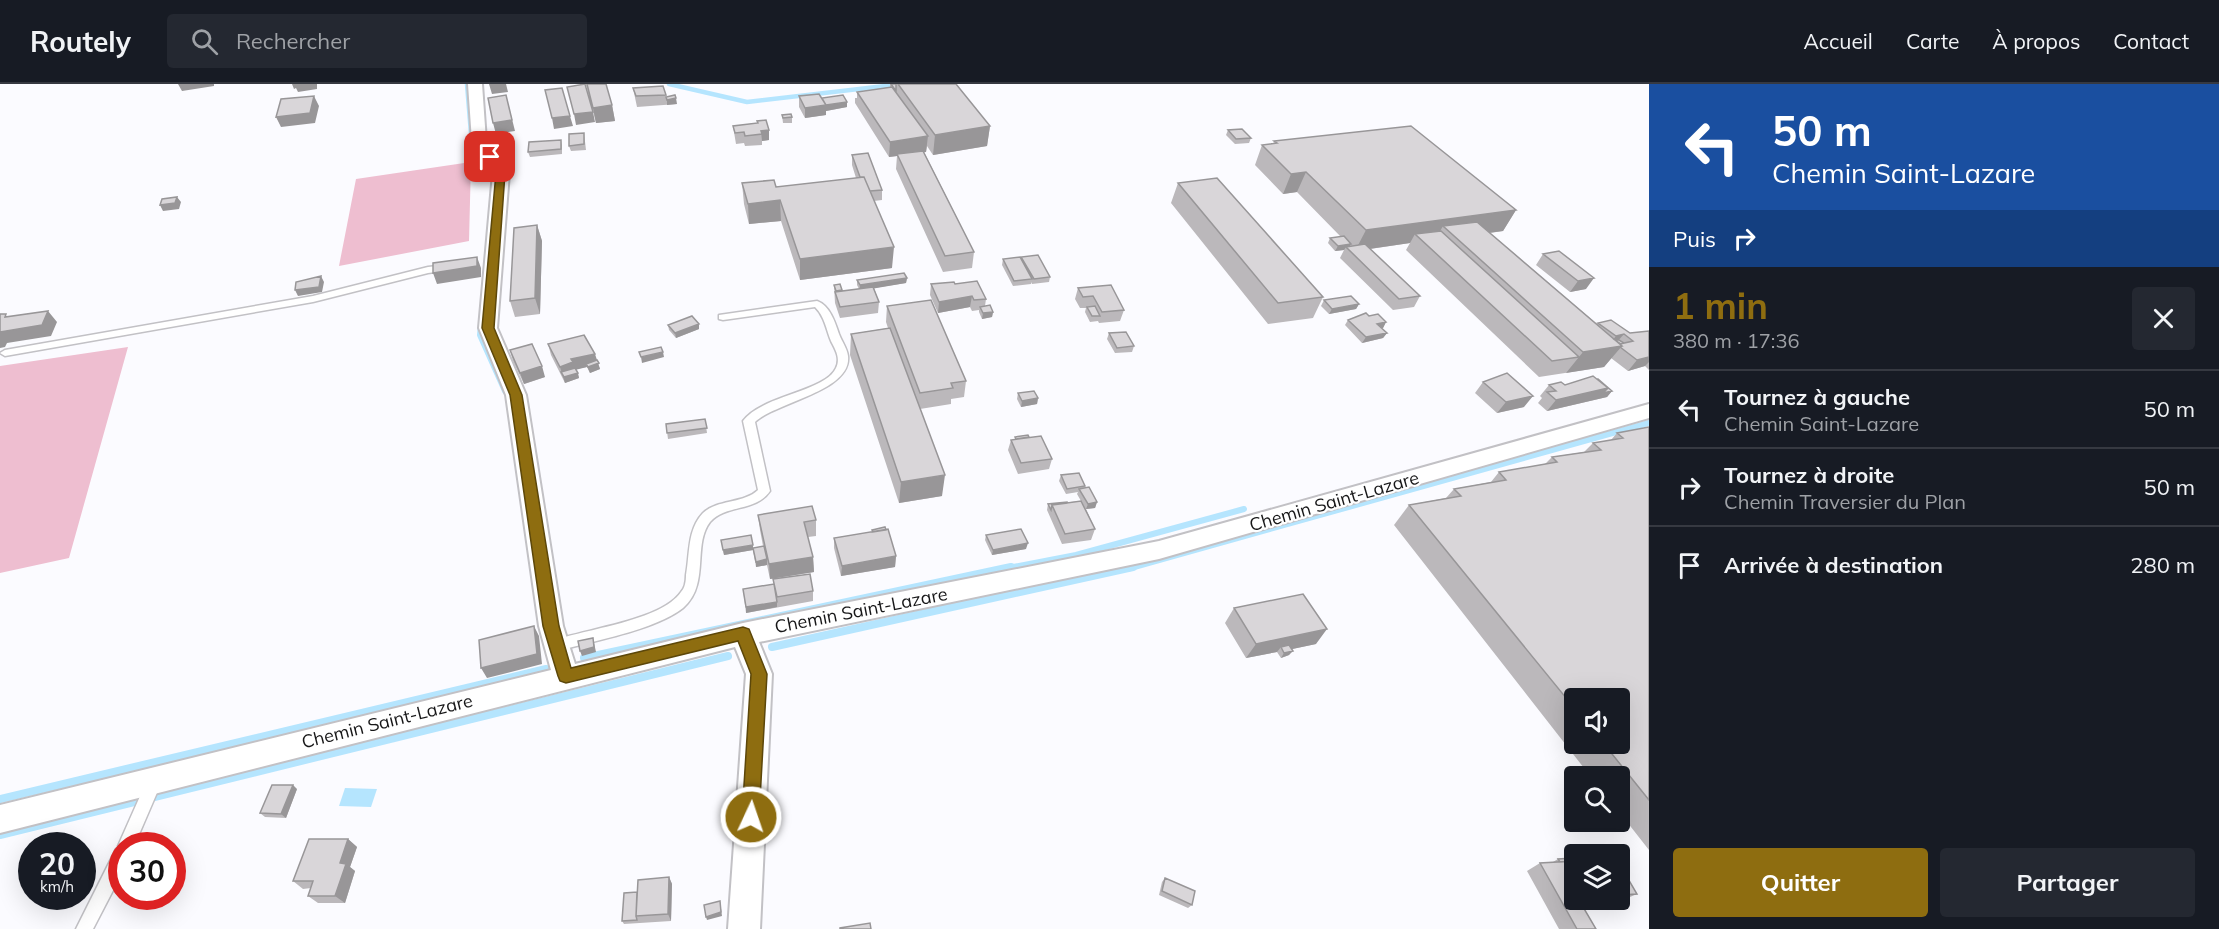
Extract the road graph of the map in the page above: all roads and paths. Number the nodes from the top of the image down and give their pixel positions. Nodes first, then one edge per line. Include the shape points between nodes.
1 (475, 84) edge
2 (458, 267) edge
3 (723, 317) dead end
4 (5, 353) dead end
5 (1645, 418) edge
6 (743, 634) junction
7 (557, 645) junction
8 (566, 676) junction
9 (153, 782) junction
10 (0, 819) edge
11 (132, 832) edge
12 (108, 882) edge
13 (84, 929) edge
14 (744, 929) edge

1 - 7 street via 479,141 501,173 489,265 488,328 516,395
2 - 4 lane via 428,270 313,299
3 - 7 lane via 817,304 825,310 843,358 841,369 832,380 769,405 749,421 764,491 759,497 715,509 701,525 687,595 671,611
5 - 6 street, Chemin Saint-Lazare via 1159,550
6 - 8 street, Chemin Saint-Lazare
6 - 14 street via 759,674
7 - 8 street
8 - 9 street, Chemin Saint-Lazare
9 - 10 street, Chemin Saint-Lazare
9 - 11 lane
12 - 13 lane

